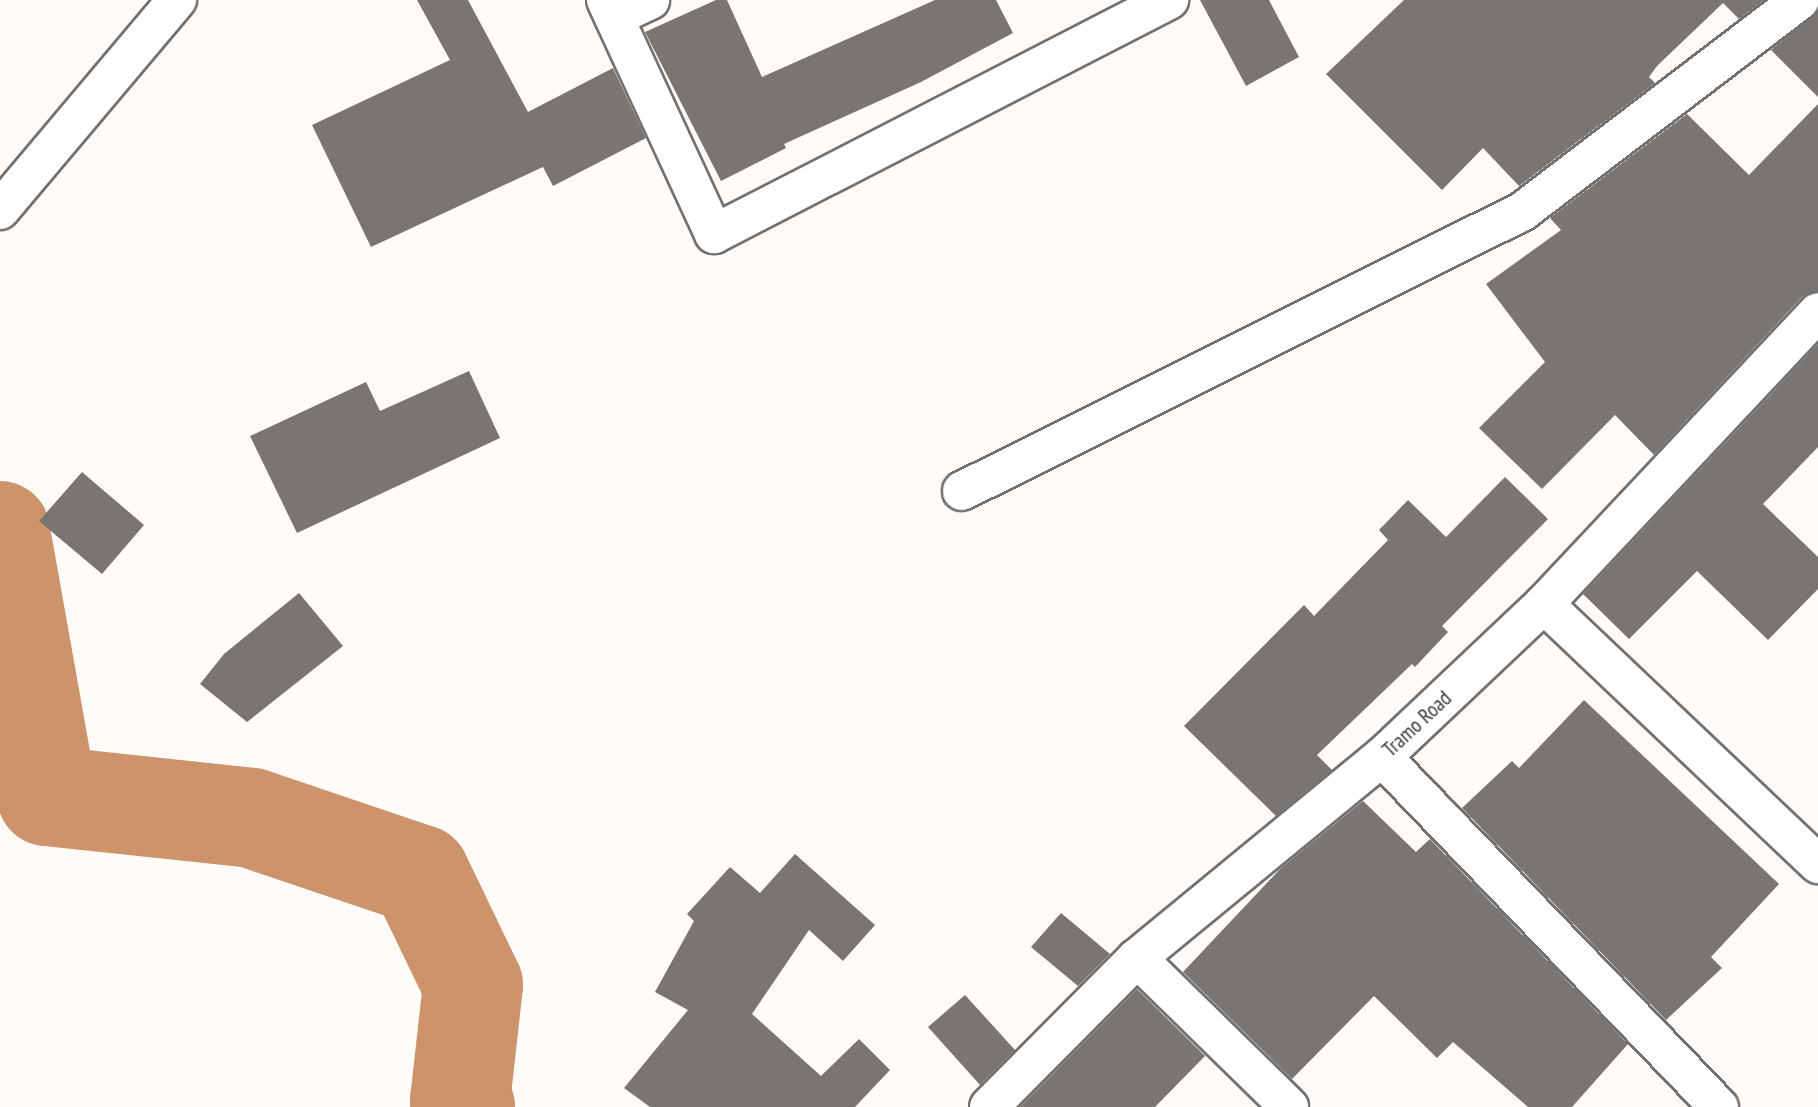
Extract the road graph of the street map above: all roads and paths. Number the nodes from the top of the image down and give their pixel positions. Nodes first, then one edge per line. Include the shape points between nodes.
1 (177, 0) edge
2 (650, 0) edge
3 (1169, 0) edge
4 (1800, 0) edge
5 (610, 8) edge
6 (0, 209) edge
7 (1818, 312) edge
8 (962, 491) dead end
9 (1544, 604) junction
10 (1382, 757) junction
11 (1818, 864) edge
12 (1137, 958) junction
13 (989, 1107) edge
14 (1289, 1107) edge
15 (1718, 1107) edge

1 - 6 street
2 - 5 street
3 - 5 street via 714,234
4 - 8 street via 1523,211
7 - 9 street, Tramo Road
9 - 10 street, Tramo Road
9 - 11 street
10 - 12 street, Tramo Road
10 - 15 street
12 - 13 street, Tramo Road
12 - 14 street

